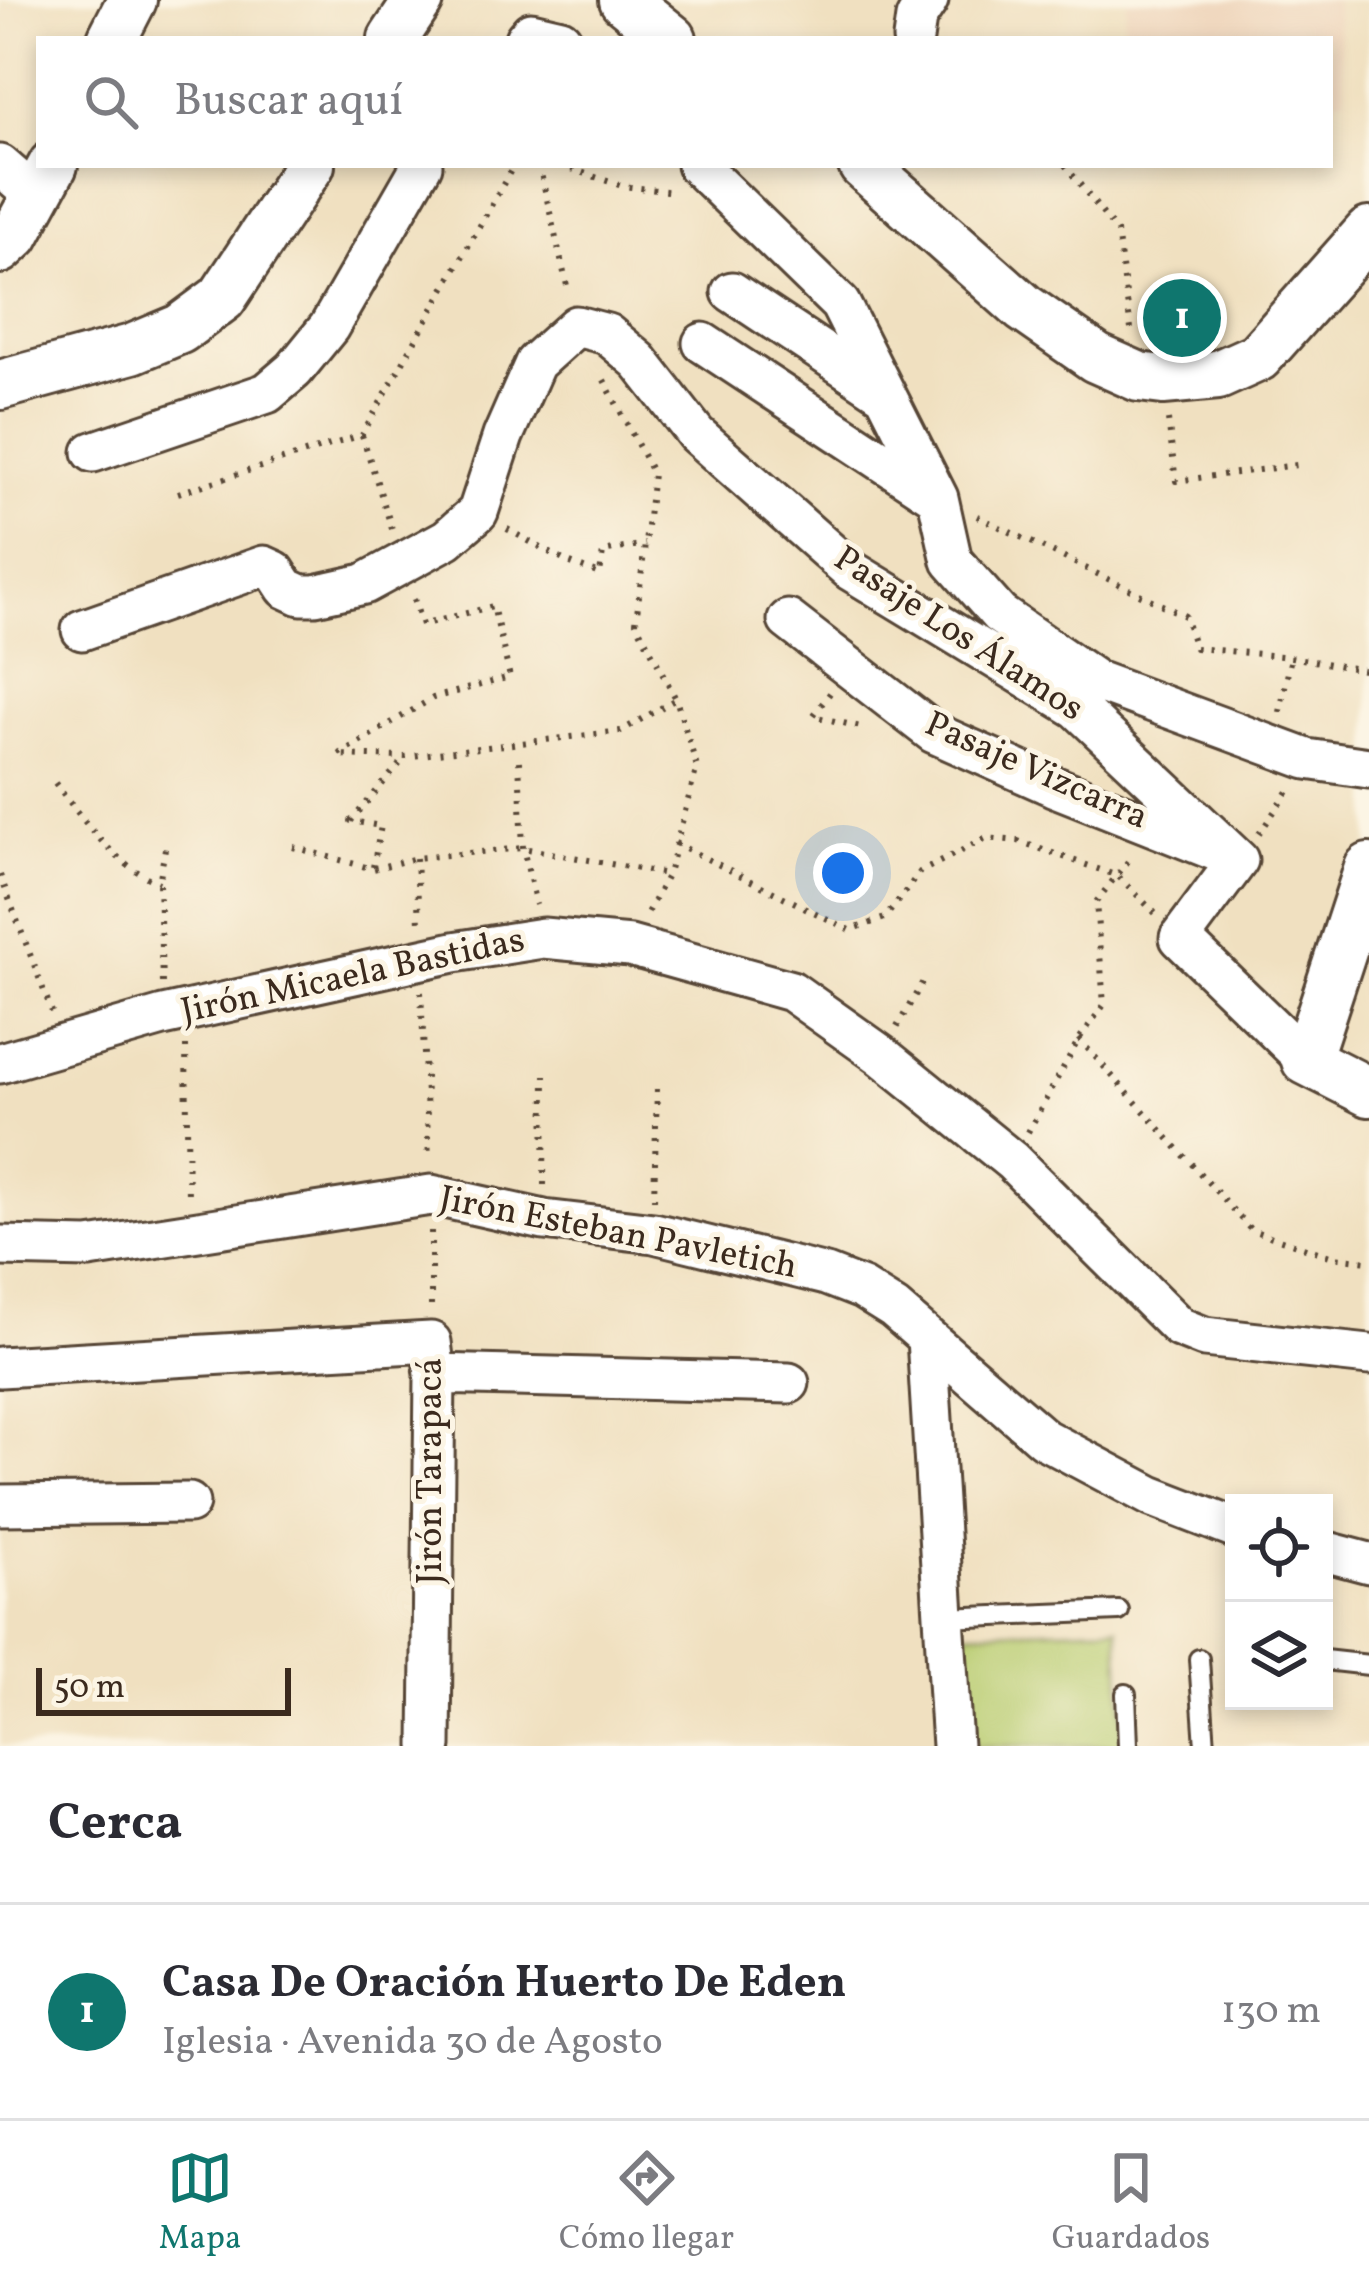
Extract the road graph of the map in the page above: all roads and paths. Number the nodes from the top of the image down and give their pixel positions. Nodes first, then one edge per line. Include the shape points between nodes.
1 (132, 0) edge
2 (419, 0) edge
3 (627, 0) edge
4 (928, 0) edge
5 (114, 36) edge
6 (395, 36) edge
7 (669, 36) edge
8 (695, 36) edge
9 (913, 36) edge
10 (0, 165) edge
11 (308, 168) edge
12 (420, 168) edge
13 (512, 168) edge
14 (540, 168) edge
15 (569, 168) edge
16 (700, 168) edge
17 (865, 168) edge
18 (1067, 168) edge
19 (45, 181) edge
20 (732, 199) junction
21 (1369, 232) edge
22 (0, 249) edge
23 (732, 292) dead end
24 (1130, 319) dead end
25 (576, 326) junction
26 (703, 343) dead end
27 (1163, 380) junction
28 (0, 385) edge
29 (881, 391) junction
30 (362, 435) junction
31 (93, 452) dead end
32 (1304, 464) dead end
33 (178, 493) dead end
34 (938, 497) junction
35 (478, 512) junction
36 (645, 544) junction
37 (403, 560) junction
38 (788, 620) dead end
39 (82, 631) dead end
40 (1291, 657) junction
41 (1369, 671) edge
42 (676, 699) junction
43 (1290, 752) junction
44 (405, 756) junction
45 (519, 760) dead end
46 (1369, 768) edge
47 (55, 783) dead end
48 (166, 843) dead end
49 (675, 843) junction
50 (293, 847) dead end
51 (523, 848) junction
52 (416, 858) junction
53 (1238, 860) junction
54 (1369, 868) edge
55 (373, 869) junction
56 (668, 874) junction
57 (0, 875) edge
58 (1118, 876) junction
59 (159, 884) junction
60 (544, 938) junction
61 (1180, 938) junction
62 (630, 946) junction
63 (420, 960) junction
64 (925, 978) dead end
65 (174, 1014) junction
66 (1079, 1039) junction
67 (64, 1046) junction
68 (881, 1055) junction
69 (1306, 1060) junction
70 (0, 1063) edge
71 (545, 1075) dead end
72 (657, 1088) dead end
73 (1369, 1092) edge
74 (1012, 1162) junction
75 (431, 1196) junction
76 (544, 1220) junction
77 (188, 1232) junction
78 (654, 1233) junction
79 (0, 1246) edge
80 (1369, 1261) edge
81 (927, 1338) junction
82 (1369, 1355) edge
83 (433, 1358) junction
84 (0, 1367) edge
85 (789, 1383) dead end
86 (190, 1503) dead end
87 (0, 1505) edge
88 (1225, 1525) edge
89 (1333, 1553) edge
90 (1369, 1563) edge
91 (1119, 1611) dead end
92 (945, 1618) junction
93 (1199, 1659) dead end
94 (1333, 1661) edge
95 (1369, 1665) edge
96 (1126, 1694) dead end
97 (431, 1746) edge
98 (952, 1746) edge
99 (1128, 1746) edge
100 (1205, 1746) edge

1 - 5 street
2 - 6 street
3 - 7 street
3 - 8 street
4 - 9 street
10 - 19 street
11 - 28 street via 222,298 180,329
12 - 31 street via 328,327 294,370 267,393
13 - 30 path
14 - 25 path
15 - 20 path via 622,186
16 - 20 street
17 - 27 street via 1024,308 1096,358
18 - 24 path via 1117,232
19 - 22 street
20 - 29 street via 840,304
21 - 27 street via 1258,357 1218,375
23 - 29 street
25 - 35 street via 535,363
25 - 36 path via 653,474
25 - 53 street, Pasaje Los Álamos via 607,334 639,361 696,434 850,569 1077,708
26 - 34 street
27 - 32 path via 1176,481
29 - 34 street
30 - 33 path
30 - 37 path
34 - 40 path via 1185,616 1195,648
34 - 43 street via 952,561 999,614 1096,681
35 - 36 path via 600,574 603,552
35 - 37 street via 447,539
36 - 42 path via 637,622
37 - 39 street via 364,584 315,595 286,588 264,566
37 - 44 path via 422,626 493,606 510,677 433,698 337,755
38 - 53 street, Pasaje Vizcarra via 934,733
40 - 41 path
40 - 43 path
42 - 44 path via 620,731
42 - 49 path via 697,767
43 - 46 street
43 - 53 path via 1274,814
44 - 55 path via 351,821 381,826
45 - 51 path
47 - 59 path via 130,871
48 - 59 path
49 - 56 path
49 - 58 path via 850,930 884,918 920,872 986,838
50 - 55 path
51 - 52 path
51 - 56 path
51 - 60 path
52 - 55 path
52 - 63 path, Jirón Tarapacá
53 - 61 street
54 - 69 street
56 - 62 path
57 - 67 path
58 - 61 path
58 - 66 path via 1096,902 1105,1005
59 - 65 path
60 - 62 street, Jirón Micaela Bastidas
60 - 63 street, Jirón Micaela Bastidas
61 - 69 street
62 - 68 street, Jirón Micaela Bastidas via 791,991
63 - 65 street, Jirón Micaela Bastidas
63 - 75 path, Jirón Tarapacá
64 - 68 path
65 - 67 street, Jirón Micaela Bastidas
65 - 77 path
66 - 74 path
66 - 80 path via 1251,1230
67 - 70 street, Jirón Micaela Bastidas
68 - 74 street, Jirón Micaela Bastidas
69 - 73 street
71 - 76 path
72 - 78 path
74 - 82 street, Jirón Micaela Bastidas via 1179,1327
75 - 76 street, Jirón Esteban Pavletich
75 - 77 street, Jirón Esteban Pavletich
75 - 83 path, Jirón Tarapacá
76 - 78 street, Jirón Esteban Pavletich
77 - 79 street, Jirón Esteban Pavletich via 89,1248
78 - 81 street, Jirón Esteban Pavletich via 826,1275 895,1309
81 - 88 street, Jirón Esteban Pavletich via 1044,1439
81 - 92 street
83 - 84 street
83 - 85 street
83 - 97 street, Jirón Tarapacá
86 - 87 street
89 - 90 street
91 - 92 lane
92 - 98 street
93 - 100 lane
94 - 95 lane
96 - 99 lane

